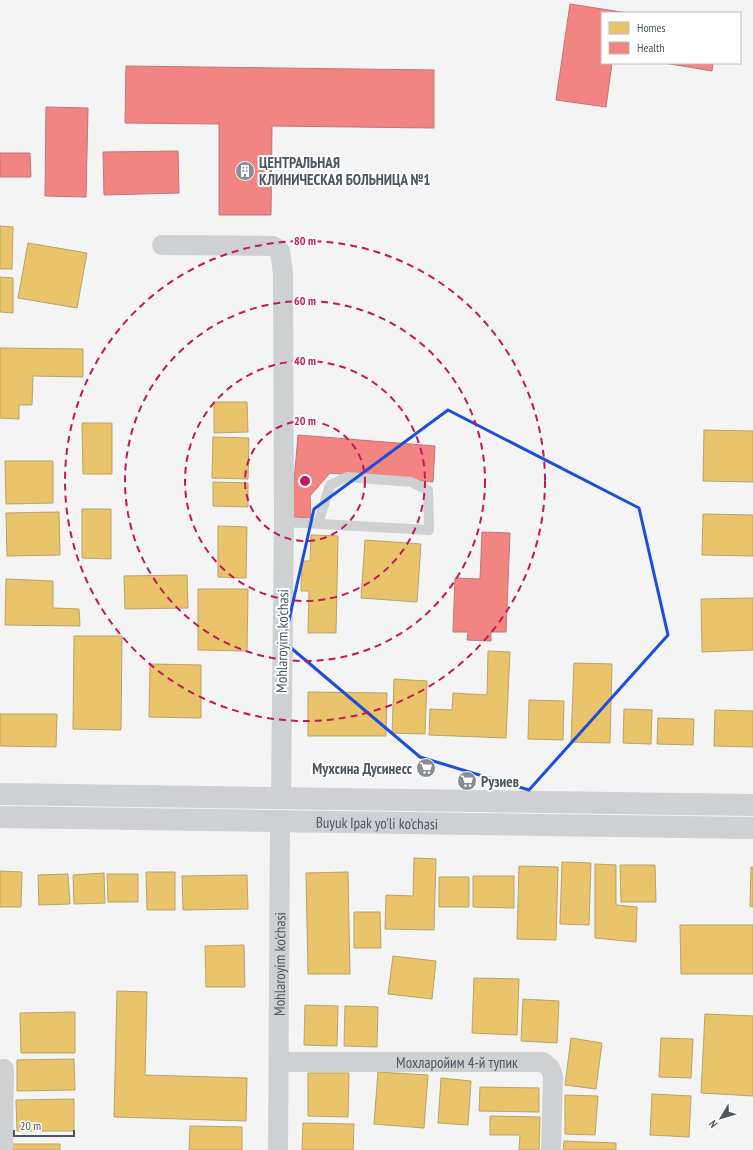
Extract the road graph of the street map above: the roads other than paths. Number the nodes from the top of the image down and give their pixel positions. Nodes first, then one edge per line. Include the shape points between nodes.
1 (162, 246) dead end
2 (284, 522) junction
3 (318, 524) junction
4 (0, 794) edge
5 (281, 798) junction
6 (753, 805) edge
7 (0, 817) edge
8 (280, 821) junction
9 (753, 828) edge
10 (279, 1062) junction
11 (4, 1069) dead end
12 (3, 1150) edge
13 (278, 1150) edge
14 (551, 1150) edge

1 - 2 street, Mohlaroyim ko'chasi via 273,246 280,251 283,274
2 - 3 lane
2 - 5 street, Mohlaroyim ko'chasi
3 - 3 lane via 429,530 428,490 412,482 347,477 330,485
4 - 5 main road, Buyuk Ipak yo'li ko'chasi
5 - 6 main road, Buyuk Ipak yo'li ko'chasi
5 - 8 main road, Mohlaroyim ko'chasi
7 - 8 main road, Buyuk Ipak yo'li ko'chasi
8 - 9 main road, Buyuk Ipak yo'li ko'chasi
8 - 10 street, Mohlaroyim ko'chasi
10 - 13 street, Mohlaroyim ko'chasi
10 - 14 street, Мохларойим 4-й тупик via 543,1062 550,1068 553,1076
11 - 12 street

